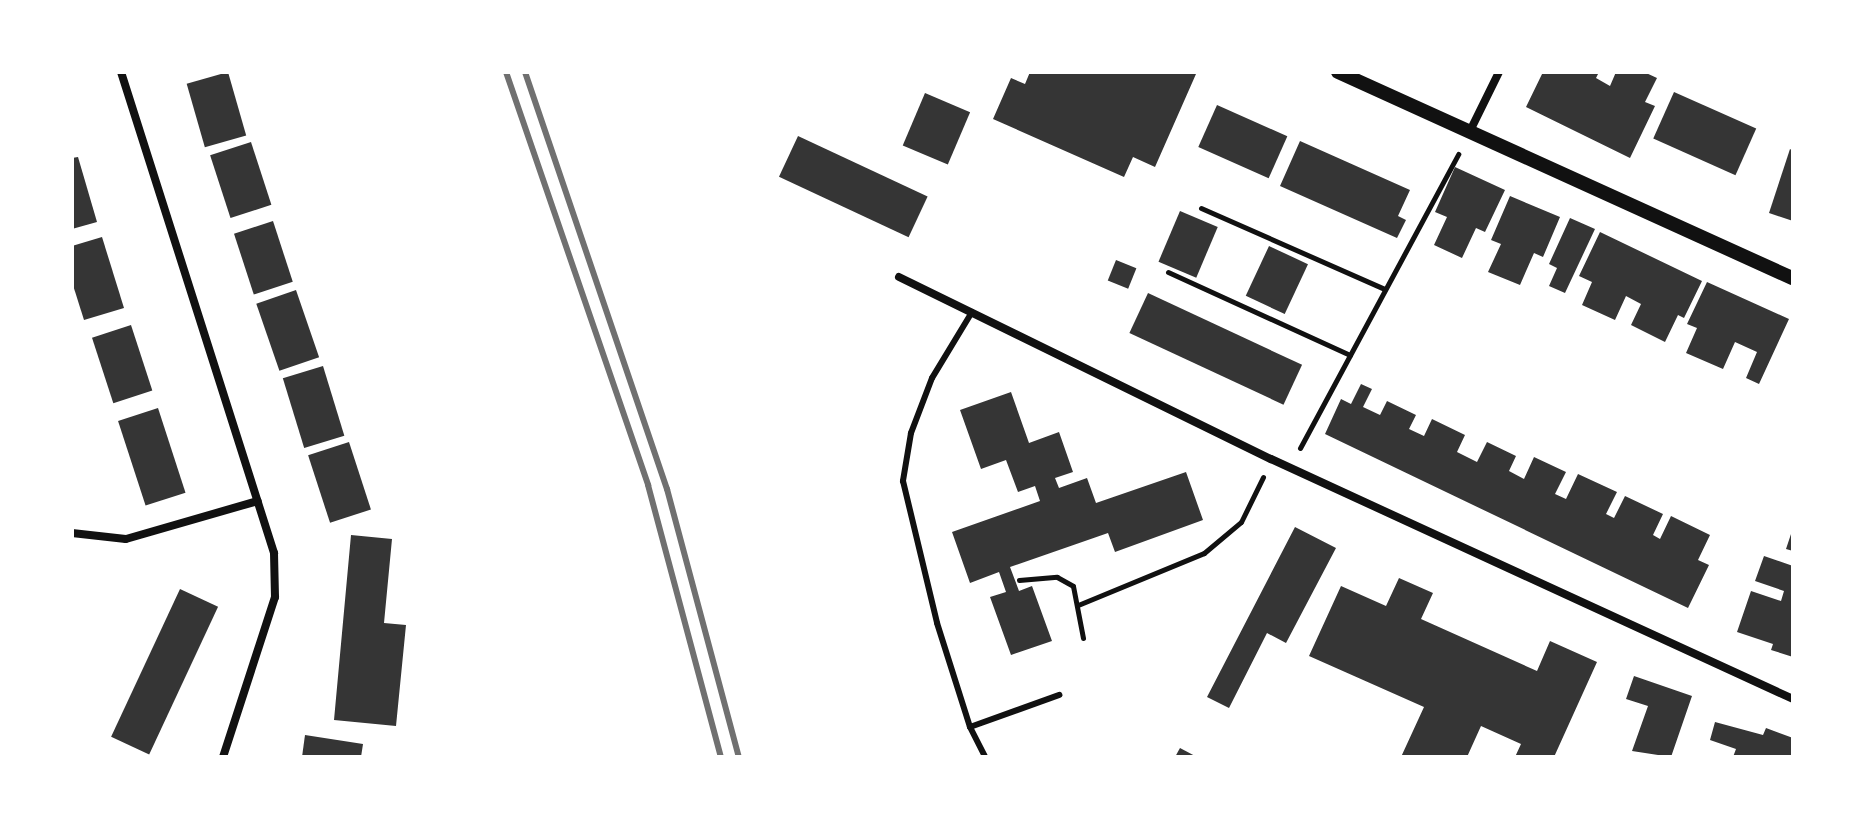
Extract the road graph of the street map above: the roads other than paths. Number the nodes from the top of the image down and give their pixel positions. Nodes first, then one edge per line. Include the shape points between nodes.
1 (121, 72) edge
2 (1338, 72) edge
3 (1499, 72) edge
4 (1470, 131) junction
5 (899, 277) dead end
6 (1793, 278) edge
7 (972, 312) junction
8 (258, 501) junction
9 (72, 533) edge
10 (1059, 695) dead end
11 (1793, 699) edge
12 (970, 727) junction
13 (223, 757) edge
14 (985, 757) edge

1 - 8 street
2 - 4 street
3 - 4 street
4 - 6 street
5 - 7 street
7 - 11 street via 1271,459
7 - 12 lane via 932,378 911,433 903,481 937,623
8 - 9 street via 126,539
8 - 13 street via 274,553 275,597
10 - 12 lane
12 - 14 lane

